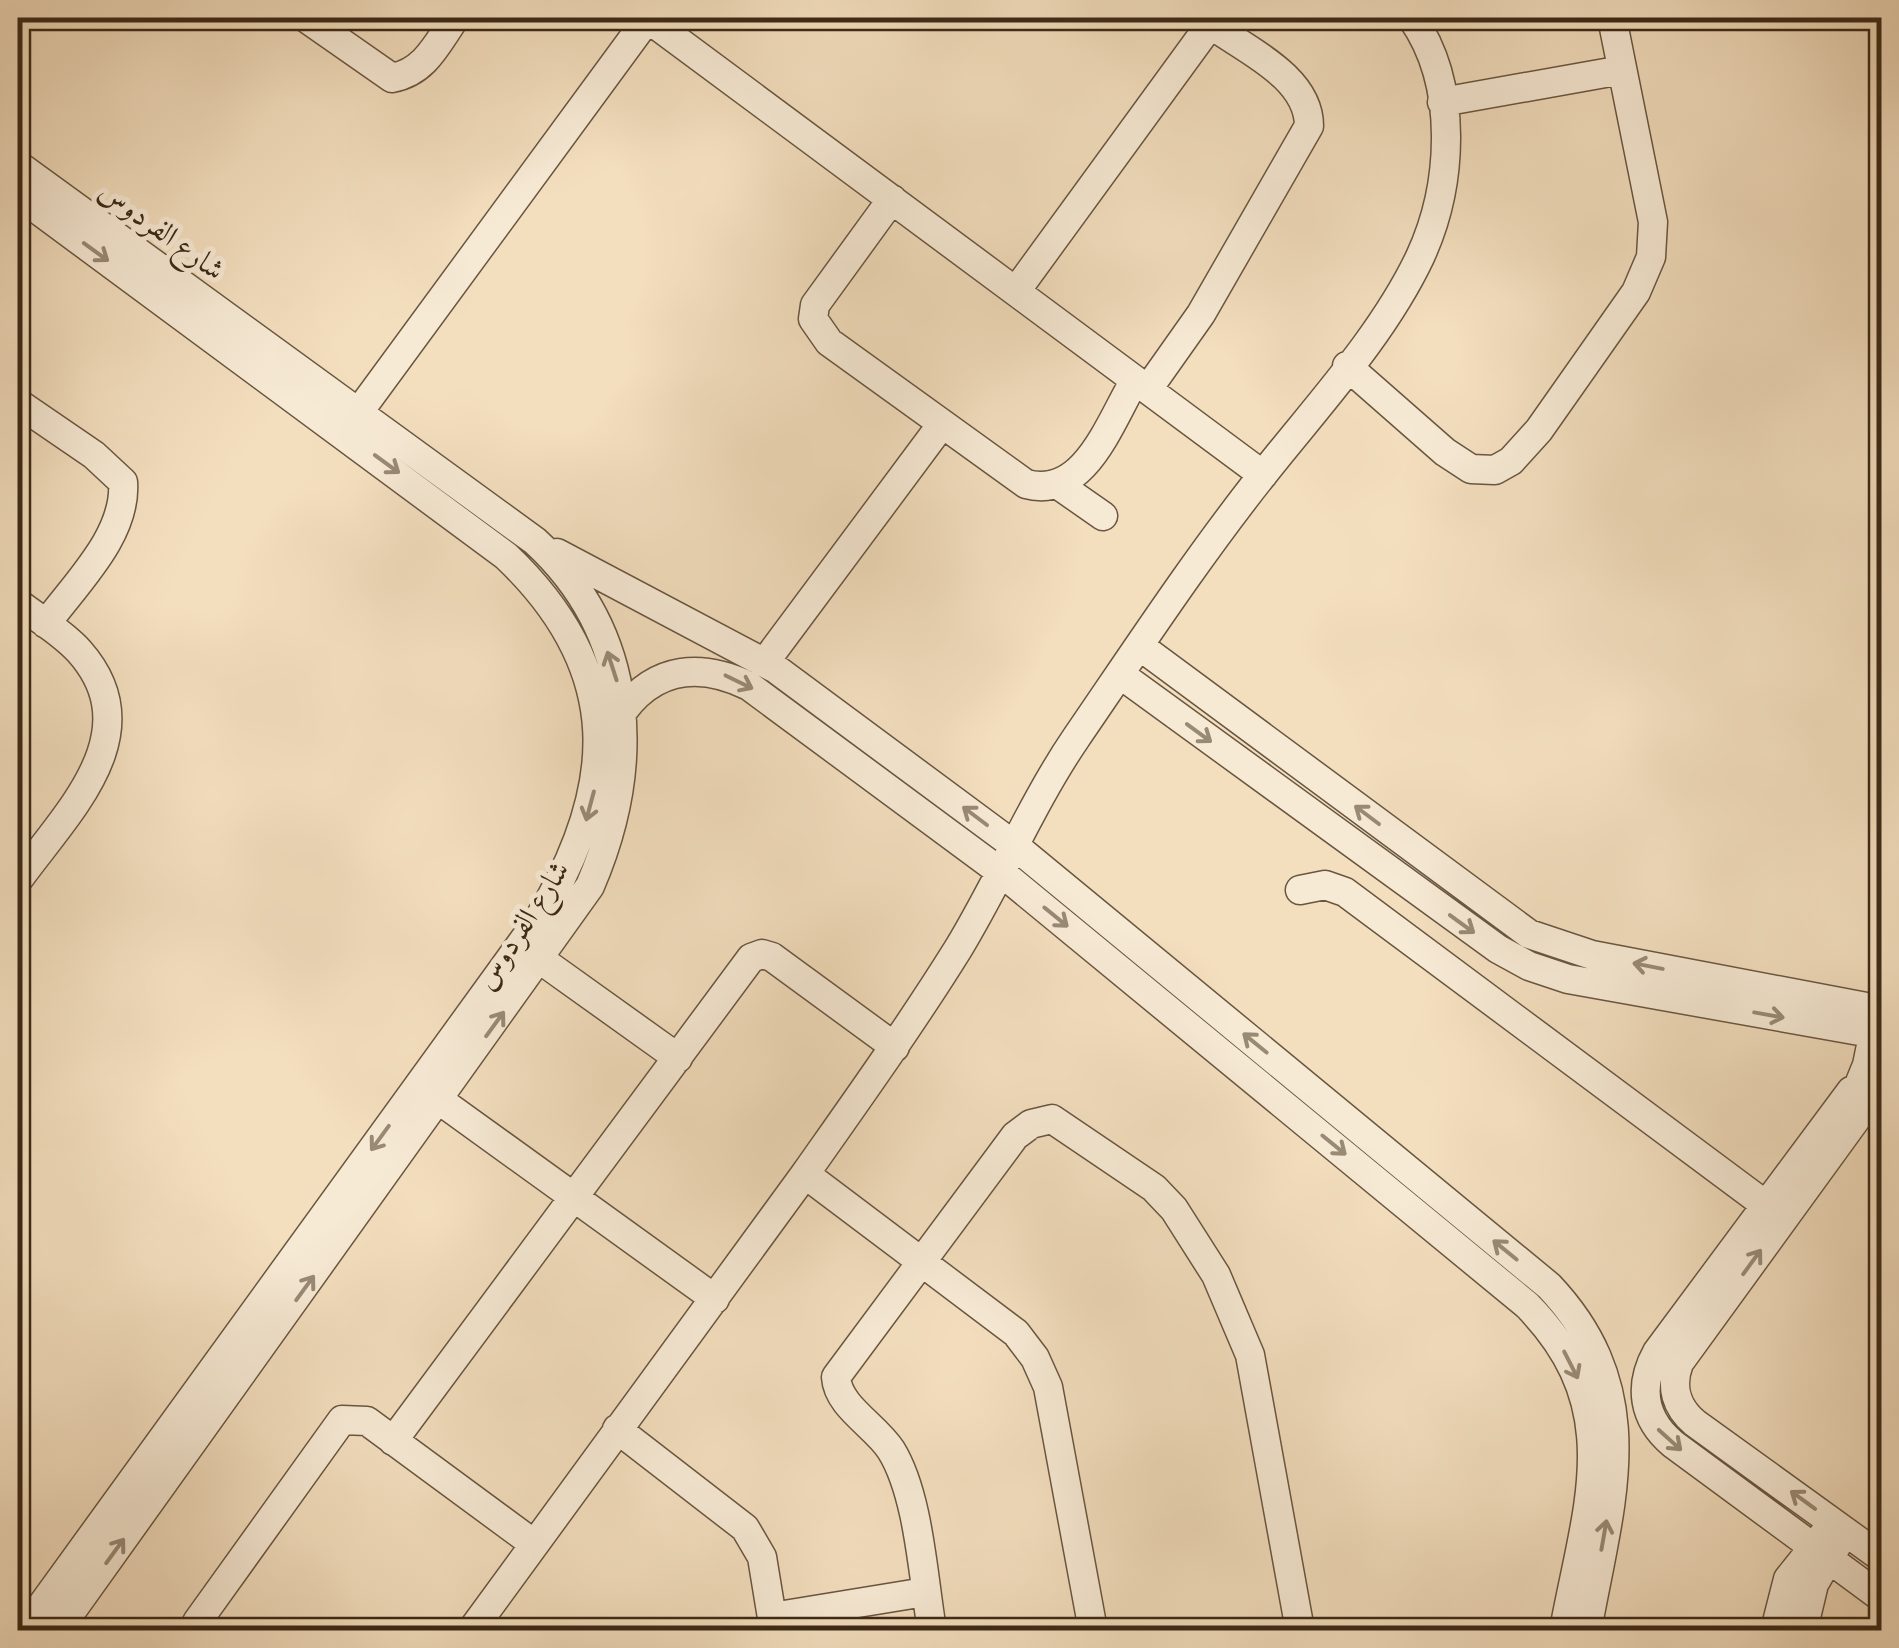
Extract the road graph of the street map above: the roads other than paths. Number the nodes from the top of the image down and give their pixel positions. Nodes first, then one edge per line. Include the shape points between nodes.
1 (306, 18) edge
2 (456, 18) edge
3 (648, 18) edge
4 (1412, 18) edge
5 (1612, 18) edge
6 (1212, 21) edge
7 (1622, 70) junction
8 (1442, 102) junction
9 (18, 165) edge
10 (18, 195) edge
11 (892, 199) junction
12 (1016, 291) junction
13 (1347, 366) junction
14 (1142, 384) junction
15 (18, 403) edge
16 (351, 422) junction
17 (942, 424) junction
18 (1263, 475) junction
19 (1060, 486) junction
20 (1103, 516) dead end
21 (535, 541) junction
22 (18, 603) edge
23 (46, 624) junction
24 (1141, 647) junction
25 (765, 662) junction
26 (1120, 676) junction
27 (623, 711) junction
28 (1015, 846) junction
29 (1002, 873) junction
30 (18, 880) edge
31 (1300, 890) dead end
32 (541, 960) junction
33 (1879, 1022) edge
34 (895, 1047) junction
35 (678, 1058) junction
36 (429, 1094) junction
37 (805, 1174) junction
38 (575, 1198) junction
39 (1774, 1212) junction
40 (922, 1261) junction
41 (716, 1300) junction
42 (616, 1429) junction
43 (393, 1441) junction
44 (1843, 1529) junction
45 (534, 1544) junction
46 (1820, 1552) junction
47 (1882, 1558) edge
48 (925, 1592) junction
49 (1882, 1598) edge
50 (197, 1622) dead end
51 (773, 1624) edge
52 (24, 1630) edge
53 (58, 1630) edge
54 (472, 1630) edge
55 (932, 1630) edge
56 (1093, 1630) edge
57 (1300, 1630) edge
58 (1564, 1630) edge
59 (1587, 1630) edge
60 (1775, 1630) edge
61 (1803, 1630) edge

1 - 2 street via 392,78 424,64
3 - 11 street
3 - 16 street
4 - 8 street
5 - 7 street
6 - 12 street
6 - 14 street via 1301,90 1309,126 1201,314
7 - 8 street
7 - 13 street via 1653,222 1651,257 1636,292 1524,448 1495,470 1472,469
8 - 13 street via 1446,162 1420,257
9 - 16 street, شارع الفردوس
10 -> 16 street, شارع الفردوس
11 - 12 street
11 - 17 street via 822,293 813,319 829,342
12 - 14 street
13 - 18 street
14 - 18 street
14 - 19 street via 1085,463
15 - 23 street via 123,482 118,523
16 - 21 street, شارع الفردوس
16 -> 36 street, شارع الفردوس via 536,584 562,616 582,659 596,714 595,787 566,876
17 - 19 street via 1026,484
17 - 25 street
18 - 24 street
19 - 20 street
21 - 25 street
27 -> 21 street, شارع الفردوس via 602,635 584,599
22 - 23 street
23 - 30 street via 95,671 109,734 86,787
24 - 26 street
33 -> 24 street via 1592,956 1529,934
28 -> 25 street
26 - 28 street
26 -> 33 street via 1528,966 1568,979
27 -> 29 street via 642,689 668,675 699,670 730,677
27 - 32 street, شارع الفردوس via 622,789 610,840 590,886
28 - 29 street
59 -> 28 street via 1615,1476 1616,1416 1600,1358 1570,1308
29 - 34 street
29 -> 58 street via 1510,1290 1556,1338 1578,1378 1595,1443
31 - 39 street via 1325,885 1345,892
32 - 35 street
36 -> 32 street, شارع الفردوس
33 - 39 street via 1856,1092 1864,1098 1862,1112
34 - 35 street via 762,954 751,958
34 - 37 street
35 - 38 street
36 - 38 street
36 -> 52 street, شارع الفردوس
53 -> 36 street, شارع الفردوس
37 - 40 street
37 - 41 street
38 - 41 street
38 - 43 street
44 -> 39 street via 1696,1423 1674,1391 1680,1363
39 -> 46 street via 1657,1352 1646,1376 1646,1402 1663,1436
40 - 48 street via 836,1378 839,1395 891,1450 904,1476
40 - 56 street via 1016,1333 1048,1388
40 - 57 street via 1015,1136 1031,1124 1064,1124 1154,1188 1216,1275 1250,1355
41 - 42 street
42 - 45 street
42 - 51 street via 745,1528 762,1557
43 - 45 street
43 - 50 street via 367,1421 342,1420
44 - 46 street
44 - 47 street
45 - 54 street
46 - 49 street
46 - 60 street via 1788,1579
46 - 61 street
48 - 51 street
48 - 55 street

